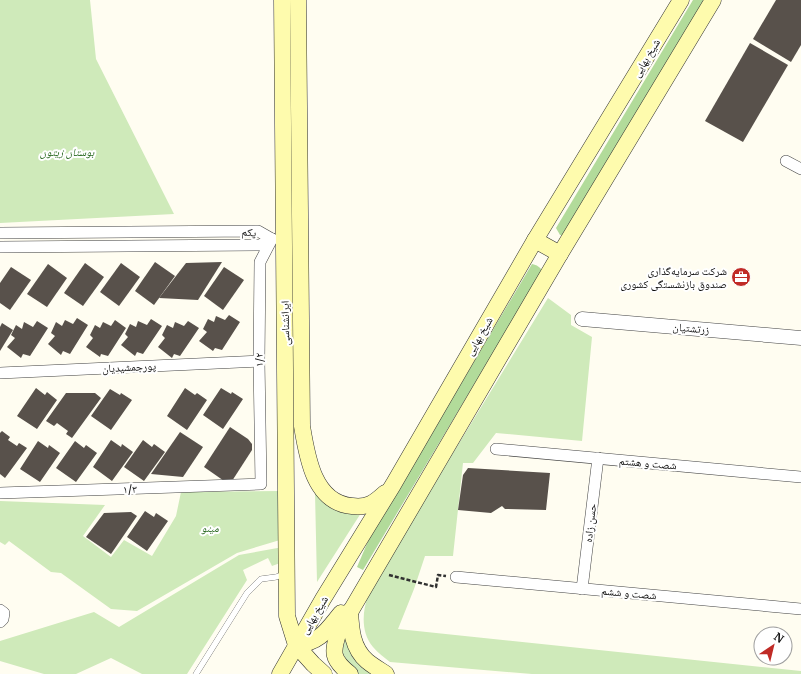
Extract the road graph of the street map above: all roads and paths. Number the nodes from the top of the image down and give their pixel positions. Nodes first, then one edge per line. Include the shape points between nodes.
1 (282, 0) edge
2 (298, 0) edge
3 (681, 0) edge
4 (713, 0) edge
5 (786, 160) dead end
6 (801, 169) edge
7 (0, 233) edge
8 (300, 238) junction
9 (278, 239) junction
10 (535, 240) junction
11 (0, 247) edge
12 (560, 254) junction
13 (582, 319) dead end
14 (801, 338) edge
15 (259, 361) junction
16 (0, 373) edge
17 (496, 449) dead end
18 (598, 458) junction
19 (801, 477) edge
20 (261, 484) joint
21 (393, 485) junction
22 (0, 493) edge
23 (377, 565) junction
24 (287, 574) junction
25 (456, 577) joint
26 (582, 589) junction
27 (354, 605) junction
28 (801, 609) edge
29 (0, 610) edge
30 (0, 622) edge
31 (296, 645) junction
32 (196, 674) edge
33 (280, 674) edge
34 (324, 674) edge
35 (350, 674) edge
36 (386, 674) edge

1 - 9 main road, ایرانشناسی
2 - 8 main road, ایرانشناسی
3 - 10 main road, شیخ بهایی
4 - 12 main road
5 - 6 street
7 - 9 street, یکم via 258,231
8 - 9 main road
8 - 21 main road, ایرانشناسی via 302,426 306,451 314,474 327,496 342,505 358,507 374,503
9 - 11 street, یکم via 260,245
9 - 15 street, ۱/۲ via 260,262
9 - 24 main road, ایرانشناسی
10 - 12 main road
10 - 21 main road, شیخ بهایی
12 - 23 main road
13 - 14 street, زرتشتیان
15 - 16 street, پورجمشیدیان
15 - 20 street, ۱/۲
17 - 18 street, شصت و هشتم
18 - 19 street, شصت و هشتم
18 - 26 street, حسن زاده
20 - 22 street, ۱/۳
21 - 31 main road, شیخ بهایی
23 - 25 path via 436,587 438,575
23 - 27 main road
23 - 31 main road via 371,567 344,609 321,636 308,644
24 - 31 main road, ایرانشناسی via 287,616
24 - 32 lane via 261,579 247,593
25 - 26 street, شصت و ششم
26 - 28 street, شصت و ششم
27 - 35 main road via 339,631 334,647 334,656
27 - 36 main road via 351,630 354,642 366,661
29 - 30 street via 4,613
31 - 33 main road, شیخ بهایی
31 - 34 main road

